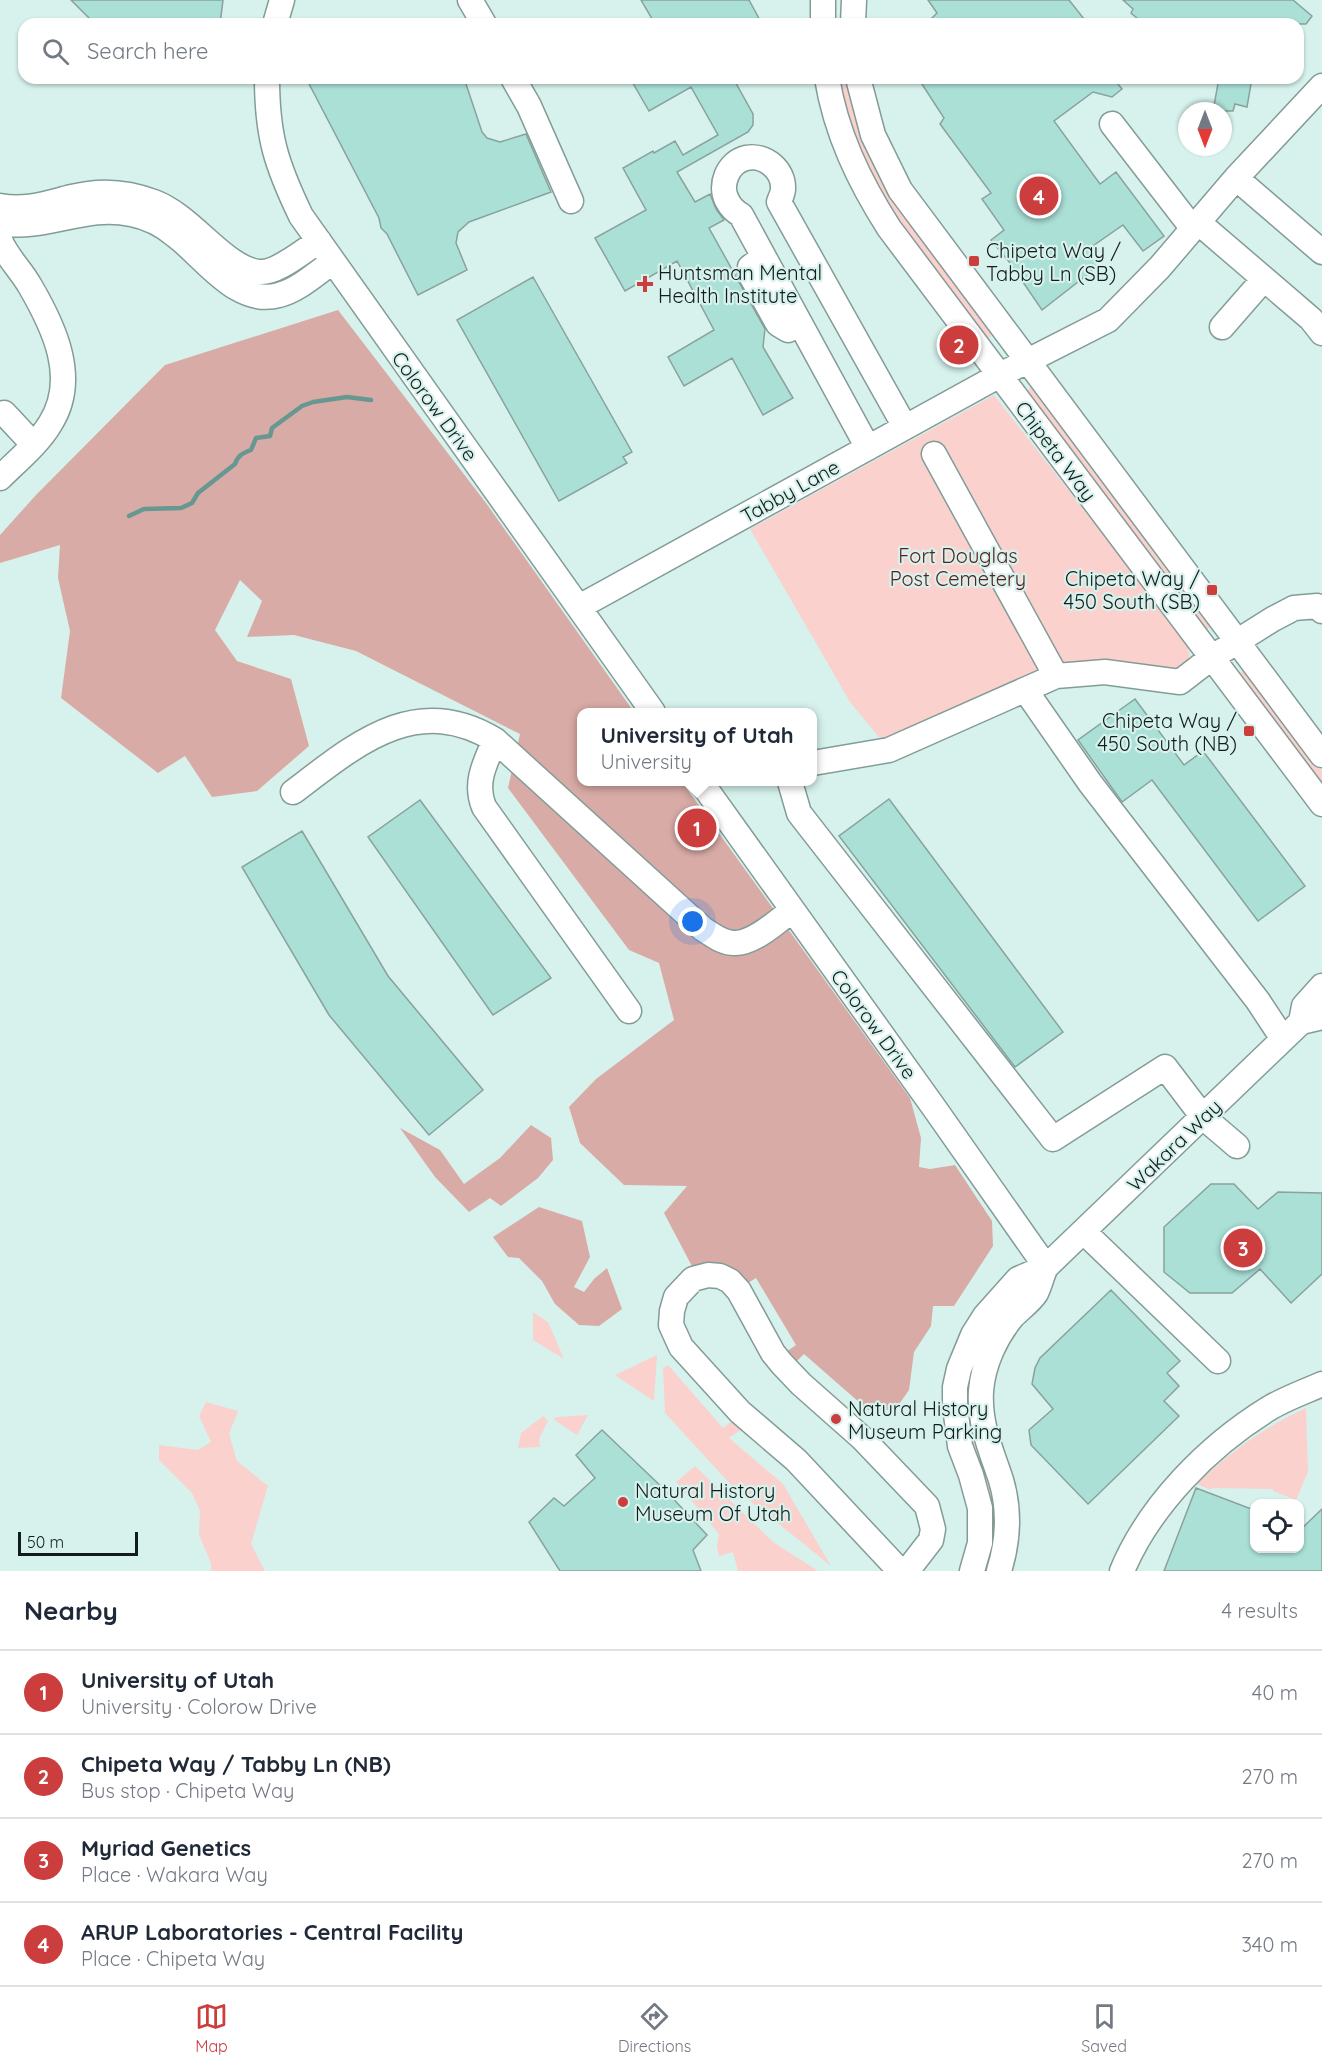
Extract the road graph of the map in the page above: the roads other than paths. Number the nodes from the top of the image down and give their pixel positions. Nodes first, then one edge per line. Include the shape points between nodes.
1 (282, 0) edge
2 (470, 0) edge
3 (823, 0) edge
4 (854, 0) edge
5 (277, 18) edge
6 (480, 18) edge
7 (823, 18) edge
8 (853, 18) edge
9 (267, 84) edge
10 (516, 84) edge
11 (828, 84) edge
12 (860, 84) edge
13 (1318, 98) edge
14 (1112, 124) dead end
15 (1236, 178) junction
16 (571, 201) dead end
17 (0, 206) edge
18 (0, 223) edge
19 (38, 224) junction
20 (1196, 226) junction
21 (0, 240) edge
22 (319, 241) junction
23 (1322, 252) edge
24 (333, 262) junction
25 (21, 270) junction
26 (267, 272) junction
27 (1264, 279) junction
28 (266, 297) junction
29 (1318, 319) edge
30 (1222, 327) dead end
31 (1028, 361) junction
32 (1000, 375) junction
33 (4, 413) dead end
34 (905, 427) junction
35 (33, 444) junction
36 (868, 448) junction
37 (934, 454) dead end
38 (0, 478) edge
39 (579, 607) junction
40 (1322, 611) edge
41 (1236, 642) junction
42 (1211, 658) junction
43 (1056, 676) junction
44 (1026, 690) junction
45 (650, 708) edge
46 (495, 740) junction
47 (1322, 755) edge
48 (817, 762) edge
49 (704, 786) edge
50 (791, 786) edge
51 (293, 792) dead end
52 (1322, 804) edge
53 (792, 910) junction
54 (1322, 986) edge
55 (628, 1011) dead end
56 (1311, 1018) edge
57 (1283, 1039) junction
58 (1203, 1117) junction
59 (1237, 1146) dead end
60 (1084, 1232) junction
61 (1046, 1267) junction
62 (1218, 1361) dead end
63 (1322, 1384) edge
64 (900, 1571) edge
65 (907, 1571) edge
66 (972, 1571) edge
67 (999, 1571) edge
68 (1122, 1571) edge

1 - 5 street
2 - 6 street
3 - 7 street
4 - 8 street
9 - 22 street, Colorow Drive via 272,145 288,190
10 - 16 street
11 - 32 street, Chipeta Way via 847,151 873,203
12 - 31 street, Chipeta Way via 873,135 900,190
13 - 15 street, Tabby Lane
14 - 20 street
15 - 20 street, Tabby Lane
15 - 23 street
17 - 26 street via 17,209 98,193 140,197 180,216 240,267
18 - 19 street
19 - 25 street via 22,256
19 - 28 street via 90,212 139,216 176,236 235,286
20 - 27 street
20 - 31 street, Tabby Lane via 1108,320
21 - 25 street
22 - 24 street, Colorow Drive
22 - 26 street
24 - 28 street via 293,289
24 - 39 street, Colorow Drive
25 - 35 street via 55,335 64,378 57,413
26 - 28 street
27 - 29 street
27 - 30 street
31 - 32 street, Tabby Lane
31 - 41 street, Chipeta Way
32 - 34 street, Tabby Lane
32 - 42 street, Chipeta Way
33 - 35 street
34 - 36 street, Tabby Lane
34 - 36 street via 779,202 783,189 780,173 759,158 737,162 726,174 723,187 727,202 741,216
35 - 38 street
36 - 39 street, Tabby Lane
37 - 43 street
39 - 45 street, Colorow Drive
40 - 41 street via 1317,606 1294,608
41 - 42 street
41 - 47 street, Chipeta Way
42 - 43 street via 1180,682 1105,672
42 - 52 street, Chipeta Way
43 - 44 street
44 - 48 street via 889,750
44 - 57 street via 1090,783 1258,1000
46 - 51 street via 481,731 440,722 400,726 357,744
46 - 53 street via 718,939 735,944 744,942
46 - 55 street via 479,781 484,807
49 - 53 street, Colorow Drive
50 - 58 street via 799,813 1053,1139 1165,1067
53 - 61 street, Colorow Drive
54 - 56 street, Wakara Way via 1304,1006
56 - 57 street, Wakara Way
57 - 58 street, Wakara Way
58 - 59 street
58 - 60 street, Wakara Way
60 - 61 street, Wakara Way
60 - 62 street
61 - 66 street, Wakara Way via 1018,1279 999,1299 973,1335 959,1369 955,1387 956,1429 980,1508 980,1543
61 - 67 street, Wakara Way via 1035,1294 1006,1324 996,1341 981,1390 987,1444 1005,1501 1006,1538
63 - 68 street via 1269,1409 1213,1449 1174,1489 1135,1544
64 - 65 street via 796,1460 740,1412 681,1347 671,1325 672,1311 676,1297 693,1279 708,1275 730,1281 782,1364 862,1438 927,1506 933,1529 931,1540

